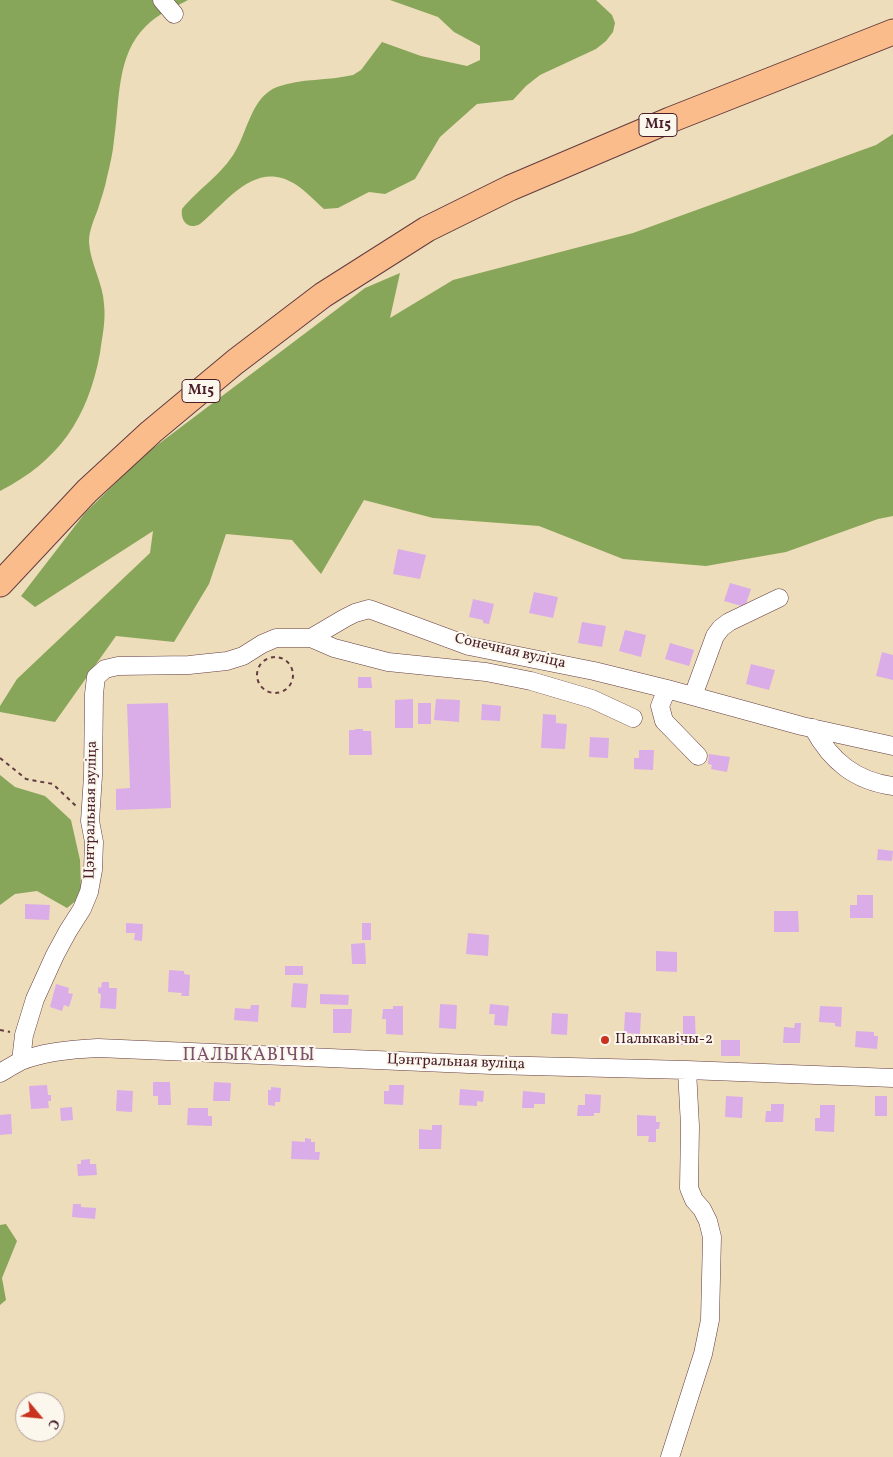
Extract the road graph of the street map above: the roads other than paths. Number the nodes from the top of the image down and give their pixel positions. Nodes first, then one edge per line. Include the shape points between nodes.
1 (162, 0) edge
2 (174, 14) dead end
3 (893, 32) edge
4 (0, 584) edge
5 (780, 598) dead end
6 (312, 638) junction
7 (667, 689) junction
8 (693, 696) junction
9 (633, 718) dead end
10 (813, 728) junction
11 (893, 746) edge
12 (698, 756) dead end
13 (893, 786) edge
14 (21, 1061) junction
15 (687, 1070) junction
16 (0, 1073) edge
17 (893, 1078) edge
18 (670, 1457) edge

1 - 2 street
3 - 4 highway, М15 via 608,146 510,188 427,229 323,295 235,362 87,491
5 - 8 street via 721,628 715,636
6 - 7 street, Сонечная вуліца via 345,618 369,609 469,646
6 - 9 street via 334,648 388,662 486,672 531,681 592,699
6 - 14 street, Цэнтральная вуліца via 276,638 227,660 189,665 118,666 96,677 90,822 94,842 89,892 38,992 24,1035
7 - 8 street, Сонечная вуліца
7 - 12 street via 660,706 664,721
8 - 10 street, Сонечная вуліца
10 - 11 street, Сонечная вуліца
10 - 13 street via 821,742 852,772 865,780
14 - 15 street, Цэнтральная вуліца via 69,1050 106,1048
14 - 16 street, Цэнтральная вуліца
15 - 17 street, Цэнтральная вуліца
15 - 18 street via 689,1188 708,1221 713,1252 710,1320 703,1354

